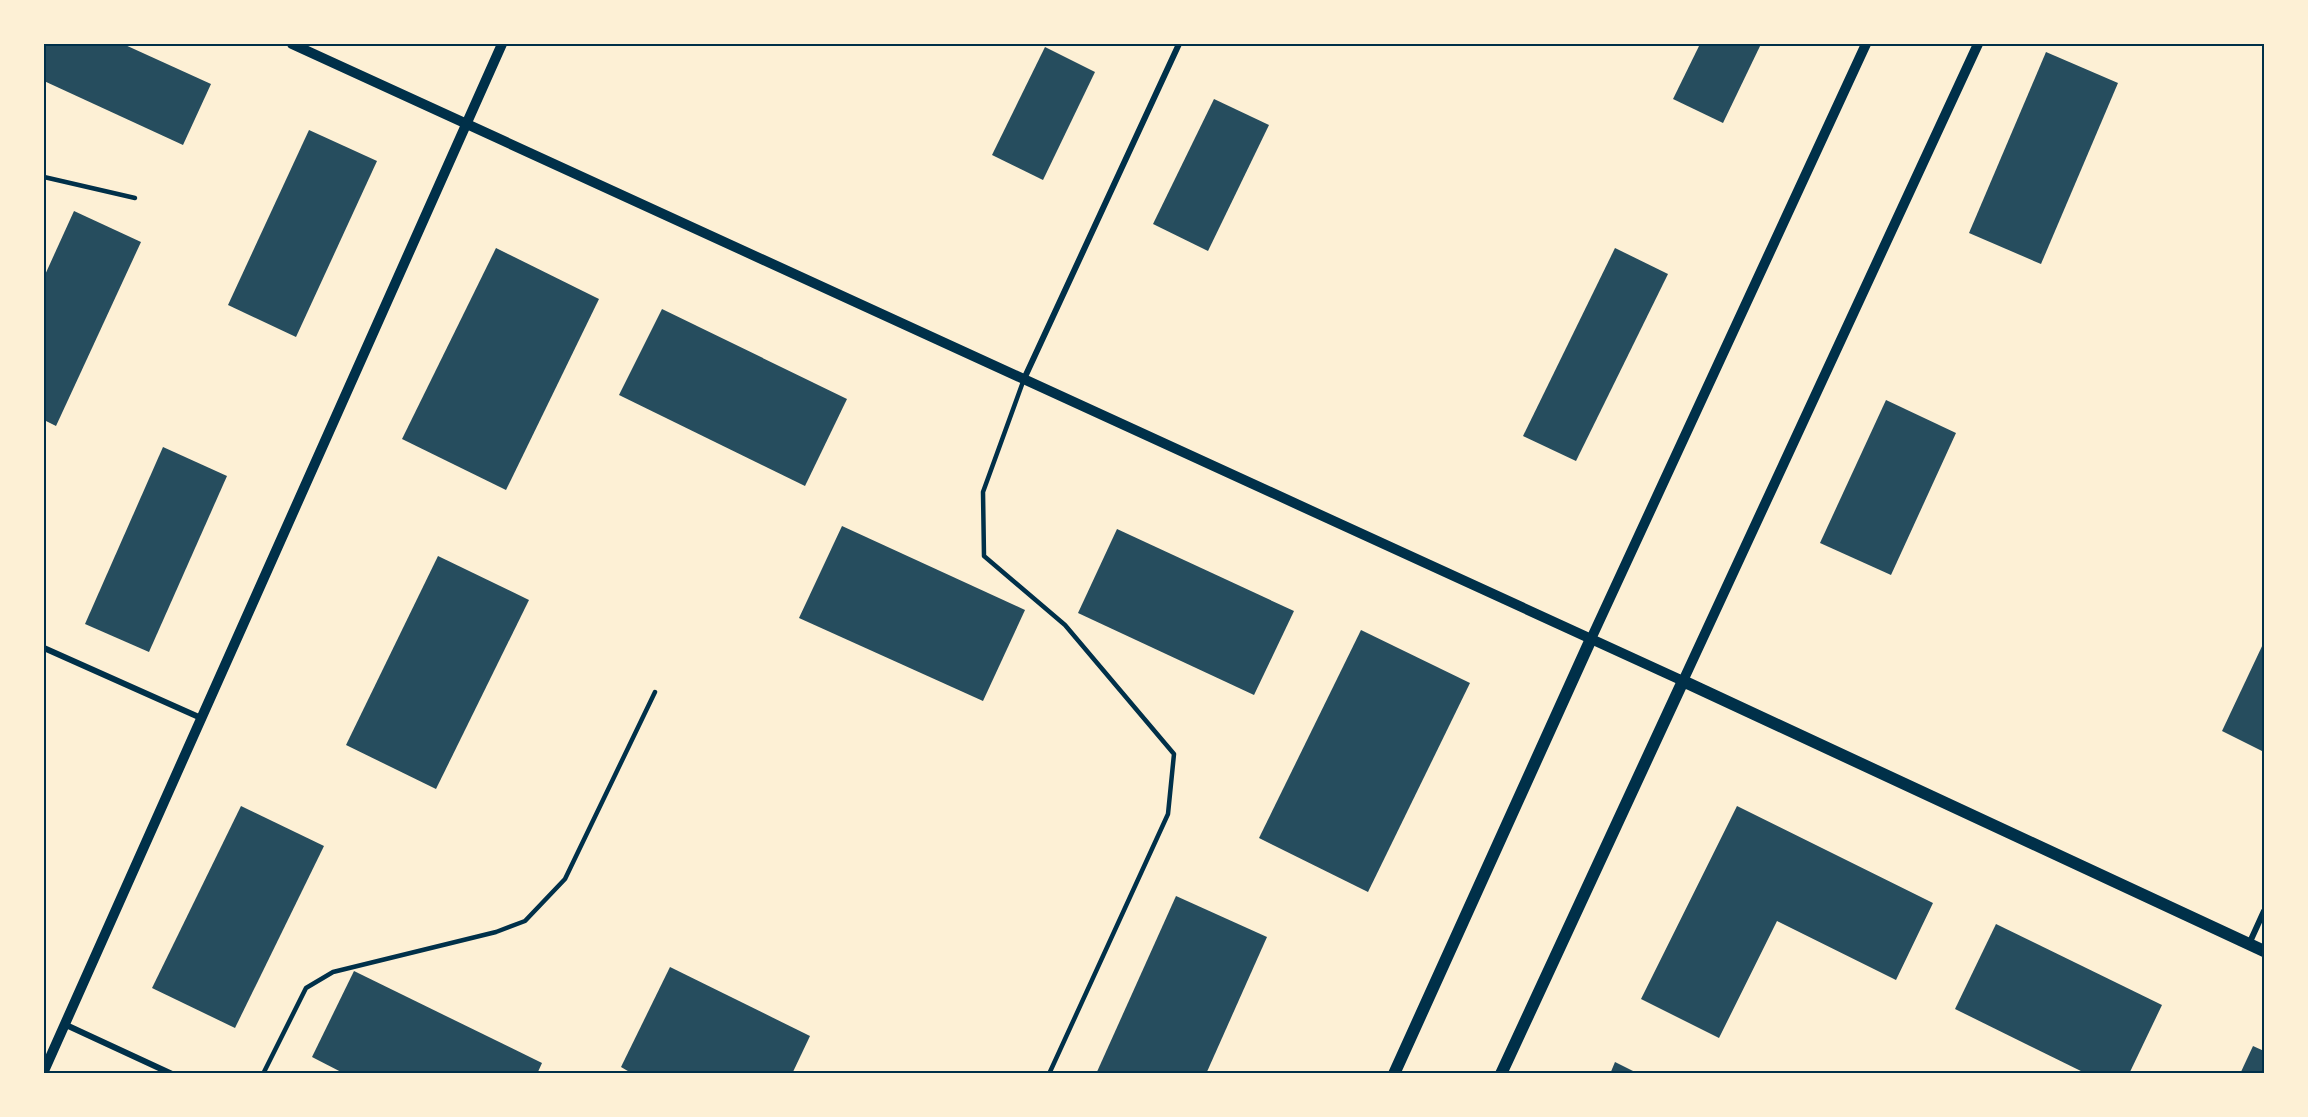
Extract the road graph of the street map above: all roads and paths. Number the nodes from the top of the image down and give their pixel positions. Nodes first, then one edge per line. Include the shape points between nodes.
1 (292, 44) edge
2 (502, 44) edge
3 (1179, 44) edge
4 (1866, 44) edge
5 (1978, 44) edge
6 (466, 123) junction
7 (44, 177) edge
8 (135, 198) dead end
9 (1024, 379) junction
10 (1591, 639) junction
11 (44, 648) edge
12 (1683, 681) junction
13 (655, 692) dead end
14 (201, 718) junction
15 (2265, 911) edge
16 (2249, 944) junction
17 (2265, 951) edge
18 (64, 1024) junction
19 (44, 1071) edge
20 (172, 1074) edge
21 (263, 1074) edge
22 (1049, 1074) edge
23 (1394, 1074) edge
24 (1501, 1074) edge

1 - 6 street
2 - 6 street
3 - 9 street
4 - 10 street
5 - 12 street
6 - 9 street
6 - 14 street
7 - 8 lane
9 - 10 street
9 - 22 lane via 983,492 984,556 1065,625 1174,754 1168,814
10 - 12 street
10 - 23 main road
11 - 14 street
12 - 16 main road
12 - 24 main road
13 - 21 lane via 565,879 525,921 496,932 333,972 306,988
14 - 18 street
15 - 16 street
16 - 17 main road
18 - 19 street
18 - 20 street

